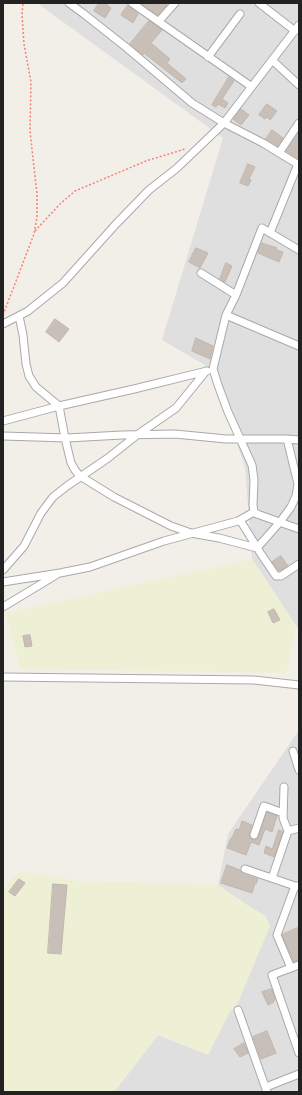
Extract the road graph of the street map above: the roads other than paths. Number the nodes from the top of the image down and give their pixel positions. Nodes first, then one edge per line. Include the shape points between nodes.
1 (69, 3) edge
2 (132, 3) edge
3 (175, 3) edge
4 (259, 3) edge
5 (240, 14) dead end
6 (159, 21) junction
7 (297, 28) edge
8 (208, 56) junction
9 (272, 60) junction
10 (299, 85) edge
11 (252, 87) junction
12 (224, 123) junction
13 (299, 123) edge
14 (279, 153) junction
15 (298, 165) edge
16 (270, 233) junction
17 (299, 250) edge
18 (201, 273) dead end
19 (236, 295) junction
20 (226, 315) junction
21 (19, 316) junction
22 (3, 324) edge
23 (299, 346) edge
24 (210, 370) junction
25 (59, 406) junction
26 (3, 421) edge
27 (137, 435) junction
28 (3, 436) edge
29 (65, 438) junction
30 (239, 439) junction
31 (287, 439) junction
32 (299, 440) edge
33 (81, 477) junction
34 (298, 477) edge
35 (254, 512) junction
36 (240, 520) junction
37 (280, 522) junction
38 (299, 528) edge
39 (191, 533) junction
40 (257, 548) junction
41 (299, 564) edge
42 (3, 570) edge
43 (60, 573) junction
44 (3, 582) edge
45 (3, 607) edge
46 (3, 677) edge
47 (299, 685) edge
48 (293, 751) dead end
49 (299, 770) edge
50 (284, 787) dead end
51 (283, 813) junction
52 (299, 828) edge
53 (288, 831) junction
54 (254, 835) dead end
55 (245, 869) dead end
56 (272, 878) junction
57 (297, 886) edge
58 (299, 965) edge
59 (291, 968) junction
60 (238, 1010) dead end
61 (299, 1053) edge
62 (299, 1074) edge
63 (266, 1089) edge

1 - 12 street via 128,48 192,103
2 - 6 street
3 - 6 street
4 - 7 street
5 - 8 street
6 - 8 street
7 - 9 street
8 - 11 street
9 - 10 street
9 - 11 street
11 - 12 street
12 - 14 street
12 - 21 street via 177,168 149,190 63,283
13 - 14 street
14 - 15 street
15 - 16 street
16 - 17 street
16 - 19 street via 262,228
18 - 19 street
19 - 20 street
20 - 23 street
20 - 24 street
21 - 22 street
21 - 25 street via 29,376 36,387
24 - 25 street
24 - 27 street via 176,408
24 - 30 street
25 - 26 street
25 - 29 street
27 - 29 street
27 - 30 street via 174,434
27 - 33 street
28 - 29 street
29 - 33 street via 71,463
30 - 31 street
30 - 35 street via 253,471
31 - 32 street
31 - 34 street
33 - 39 street via 129,505
33 - 42 street via 49,501 24,546
34 - 37 street via 296,496
35 - 36 street
35 - 37 street
36 - 39 street
36 - 40 street
37 - 38 street
37 - 40 street
39 - 40 street
39 - 43 street via 90,567
40 - 41 street via 276,576
43 - 44 street
43 - 45 street
46 - 47 street via 254,680
48 - 49 street
50 - 51 street
51 - 53 street
51 - 54 street via 264,806
52 - 53 street
53 - 56 street
55 - 56 street
56 - 57 street
57 - 59 street via 277,936
58 - 59 street
59 - 61 street via 272,975
60 - 63 street
62 - 63 street

